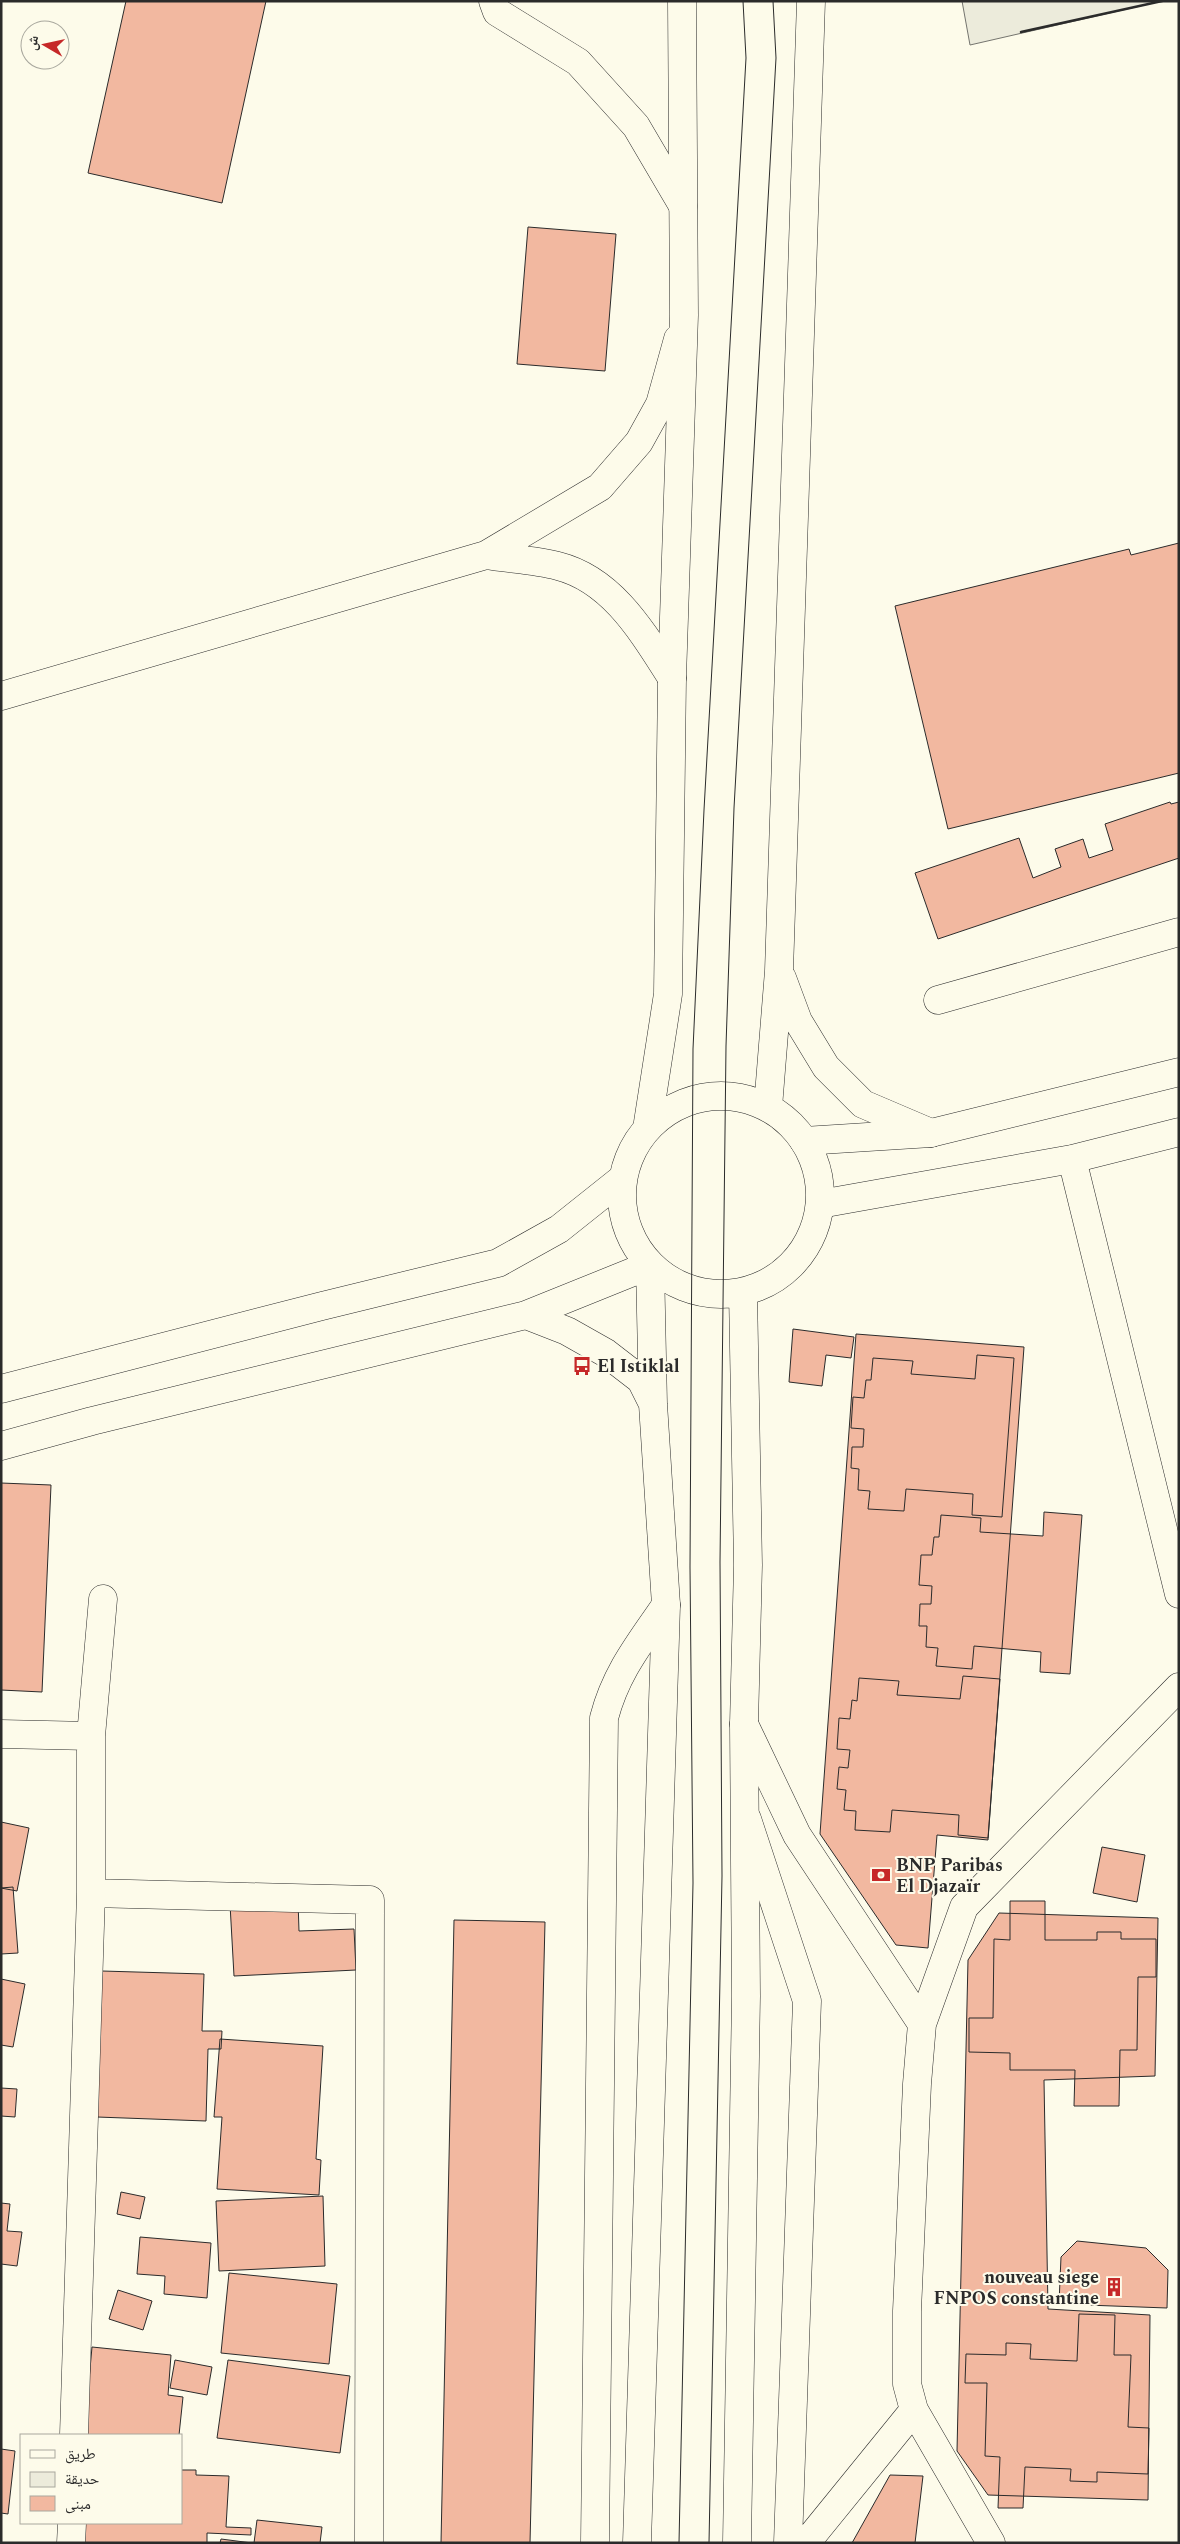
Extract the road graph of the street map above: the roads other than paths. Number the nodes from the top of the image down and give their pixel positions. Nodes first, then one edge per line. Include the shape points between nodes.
1 (492, 1) edge
2 (682, 1) edge
3 (811, 1) edge
4 (683, 206) junction
5 (684, 315) junction
6 (486, 555) junction
7 (672, 678) junction
8 (1, 696) edge
9 (1179, 932) edge
10 (779, 971) junction
11 (938, 1000) dead end
12 (1179, 1072) edge
13 (768, 1107) junction
14 (647, 1128) junction
15 (1179, 1132) edge
16 (931, 1133) junction
17 (804, 1141) junction
18 (1072, 1159) junction
19 (623, 1178) junction
20 (820, 1204) junction
21 (650, 1265) junction
22 (743, 1292) junction
23 (526, 1315) junction
24 (1, 1390) edge
25 (652, 1404) junction
26 (1, 1446) edge
27 (1179, 1594) edge
28 (103, 1599) dead end
29 (666, 1605) junction
30 (1179, 1687) edge
31 (744, 1724) junction
32 (1, 1734) edge
33 (91, 1736) junction
34 (745, 1815) junction
35 (92, 1892) junction
36 (922, 2024) junction
37 (914, 2410) junction
38 (74, 2434) edge
39 (72, 2524) edge
40 (71, 2543) edge
41 (369, 2543) edge
42 (595, 2543) edge
43 (637, 2543) edge
44 (737, 2543) edge
45 (788, 2543) edge
46 (806, 2543) edge
47 (991, 2543) edge

1 - 4 street via 497,12 578,62 636,126
2 - 4 street
3 - 10 street
4 - 5 street
5 - 6 street via 660,404 639,442 600,488
5 - 7 street
6 - 7 street via 559,566 601,586 636,621
6 - 8 street
7 - 14 street via 668,994
9 - 11 street
10 - 13 street
10 - 16 street via 798,1021 826,1066 863,1104
12 - 16 street
13 - 14 street via 744,1098 718,1095 700,1098
13 - 17 street via 788,1122
14 - 19 street via 631,1152
15 - 18 street
16 - 17 street
17 - 20 street via 816,1168
18 - 20 street
18 - 27 street
19 - 21 street via 630,1236
19 - 24 street via 559,1229 498,1263
20 - 22 street via 814,1228 786,1269 766,1283
21 - 22 street via 689,1289 722,1294
21 - 23 street
21 - 25 street
22 - 31 street via 748,1565
23 - 25 street via 567,1331 606,1353 641,1380
23 - 26 street
25 - 29 street
28 - 33 street
29 - 42 street via 623,1668 610,1692 604,1718
29 - 43 street
30 - 36 street via 964,1907
31 - 34 street
31 - 36 street via 796,1835
32 - 33 street
33 - 35 street
34 - 44 street via 746,1996
34 - 45 street via 807,2001
35 - 38 street
35 - 41 street via 370,1900
36 - 37 street via 907,2310 907,2384
37 - 46 street
37 - 47 street
39 - 40 street

